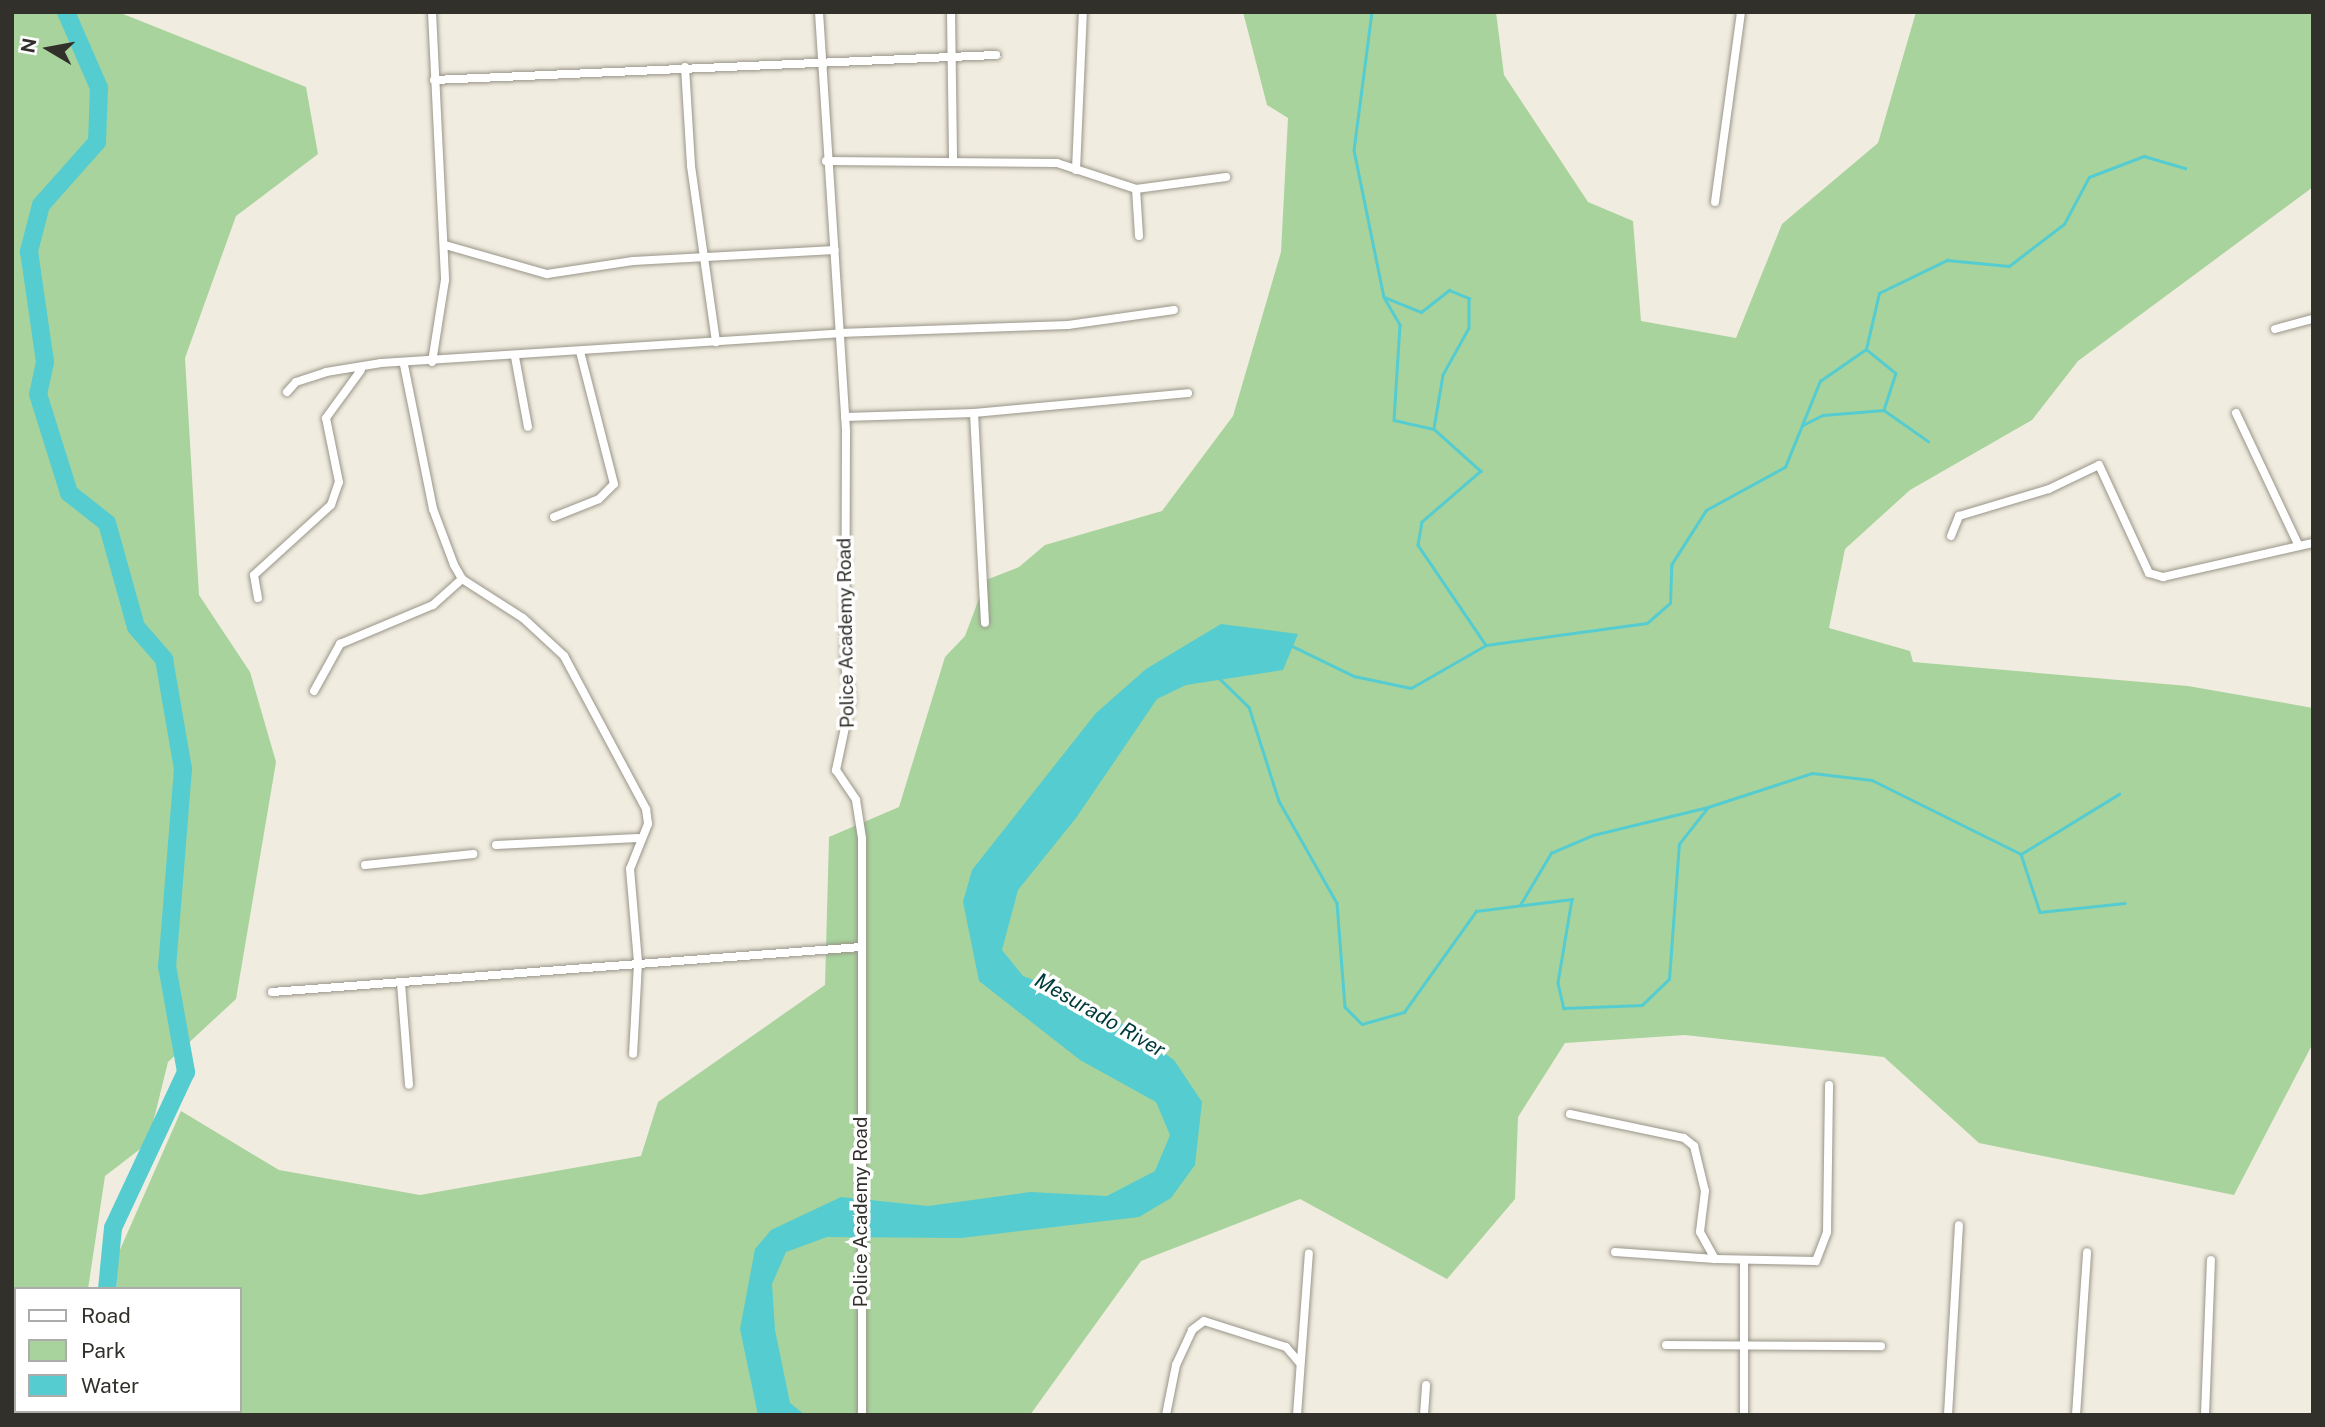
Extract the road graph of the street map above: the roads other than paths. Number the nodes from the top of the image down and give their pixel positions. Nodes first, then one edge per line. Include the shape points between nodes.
1 (432, 12) edge
2 (820, 12) edge
3 (951, 12) edge
4 (1083, 12) edge
5 (1741, 12) edge
6 (996, 55) dead end
7 (952, 59) junction
8 (820, 65) junction
9 (685, 67) junction
10 (434, 80) junction
11 (953, 159) junction
12 (826, 161) junction
13 (1076, 170) junction
14 (1226, 177) dead end
15 (1136, 190) junction
16 (1715, 202) dead end
17 (1139, 236) dead end
18 (445, 245) junction
19 (835, 250) junction
20 (708, 256) junction
21 (1174, 310) dead end
22 (2313, 319) edge
23 (2275, 329) dead end
24 (839, 333) junction
25 (716, 342) junction
26 (580, 352) junction
27 (515, 357) junction
28 (432, 362) junction
29 (404, 365) junction
30 (361, 370) junction
31 (287, 393) dead end
32 (1188, 393) dead end
33 (974, 413) junction
34 (2236, 413) dead end
35 (845, 417) junction
36 (528, 427) dead end
37 (554, 517) dead end
38 (1951, 536) dead end
39 (2313, 543) edge
40 (2299, 546) junction
41 (462, 579) junction
42 (258, 598) dead end
43 (985, 623) dead end
44 (314, 691) dead end
45 (638, 838) junction
46 (496, 845) dead end
47 (473, 854) dead end
48 (365, 865) dead end
49 (861, 947) junction
50 (638, 963) junction
51 (401, 983) junction
52 (272, 992) dead end
53 (633, 1054) dead end
54 (1829, 1085) dead end
55 (409, 1086) dead end
56 (1570, 1114) dead end
57 (1959, 1225) dead end
58 (1615, 1252) dead end
59 (2087, 1252) dead end
60 (1309, 1253) dead end
61 (1715, 1259) junction
62 (2211, 1260) dead end
63 (1744, 1264) junction
64 (1666, 1345) dead end
65 (1881, 1346) dead end
66 (1742, 1349) junction
67 (1300, 1363) junction
68 (1426, 1385) dead end
69 (862, 1415) edge
70 (1166, 1415) edge
71 (1297, 1415) edge
72 (1424, 1415) edge
73 (1744, 1415) edge
74 (1948, 1415) edge
75 (2076, 1415) edge
76 (2204, 1415) edge

1 - 10 street
2 - 8 street, Police Academy Road
3 - 7 street
4 - 13 street
5 - 16 street
6 - 7 street
7 - 8 street
7 - 11 street
8 - 9 street
8 - 12 street, Police Academy Road
9 - 10 street
9 - 20 street via 691,166
10 - 18 street
11 - 12 street
11 - 13 street via 1057,163
12 - 19 street, Police Academy Road
13 - 15 street
14 - 15 street
15 - 17 street
18 - 20 street via 547,274
18 - 28 street
19 - 20 street
19 - 24 street, Police Academy Road
20 - 25 street
21 - 24 street via 1068,325
22 - 23 street
24 - 25 street
24 - 35 street, Police Academy Road
25 - 26 street
26 - 27 street
26 - 37 street via 614,484 599,499
27 - 28 street
27 - 36 street
28 - 29 street
29 - 30 street
29 - 41 street via 433,509
30 - 31 street via 326,372 296,382
30 - 42 street via 326,418 339,482 331,505 254,575
32 - 33 street
33 - 35 street
33 - 43 street
34 - 40 street
35 - 49 street, Police Academy Road via 845,665 851,699 836,770 856,800
38 - 40 street via 1959,516 2049,489 2099,465 2149,573 2163,577
39 - 40 street
41 - 44 street via 433,605 340,644
41 - 45 street via 523,618 564,656 646,809 648,824
45 - 46 street
45 - 50 street via 630,869
47 - 48 street
49 - 50 street
49 - 69 street, Police Academy Road
50 - 51 street
50 - 53 street
51 - 52 street
51 - 55 street
54 - 63 street via 1824,1251 1816,1261
56 - 61 street via 1684,1138 1694,1146 1704,1180 1700,1233
57 - 74 street
58 - 61 street
59 - 75 street
60 - 67 street
61 - 63 street
62 - 76 street
63 - 66 street
64 - 66 street
65 - 66 street
66 - 73 street
67 - 70 street via 1286,1347 1204,1321 1192,1330 1176,1365
67 - 71 street
68 - 72 street

